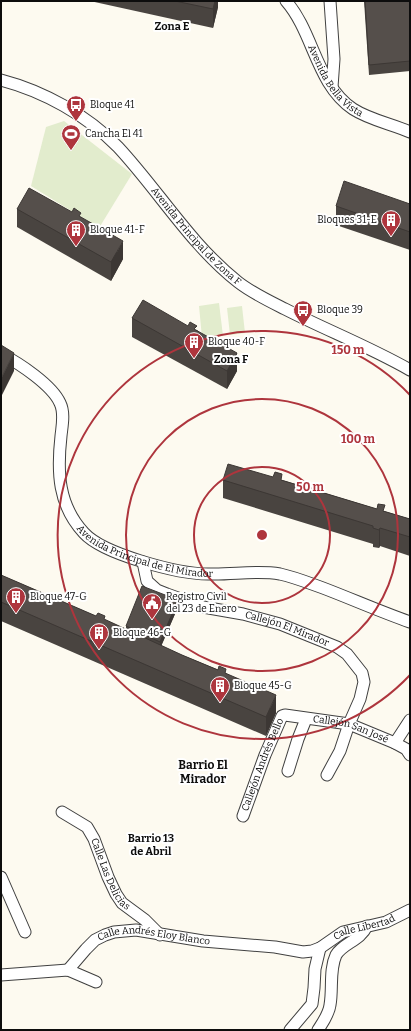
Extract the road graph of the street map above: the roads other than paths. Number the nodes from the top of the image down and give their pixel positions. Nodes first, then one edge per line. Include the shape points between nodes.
1 (286, 1) edge
2 (330, 1) edge
3 (1, 80) edge
4 (332, 87) junction
5 (410, 132) edge
6 (1, 354) edge
7 (410, 370) edge
8 (143, 562) junction
9 (410, 622) edge
10 (285, 715) joint
11 (306, 719) junction
12 (410, 720) edge
13 (349, 724) junction
14 (395, 744) junction
15 (410, 755) edge
16 (288, 771) dead end
17 (327, 775) dead end
18 (62, 812) dead end
19 (243, 816) dead end
20 (1, 877) edge
21 (410, 910) edge
22 (368, 926) junction
23 (25, 932) dead end
24 (160, 935) junction
25 (320, 948) junction
26 (68, 970) junction
27 (1, 975) edge
28 (96, 982) dead end
29 (290, 1030) edge
30 (318, 1030) edge

1 - 4 street, Avenida Bella Vista via 300,22
2 - 4 street via 334,60
3 - 7 street, Avenida Principal de Zona F via 26,88 64,106 106,135 203,249 243,286
4 - 5 street, Avenida Bella Vista via 346,104 358,112
6 - 8 street, Avenida Principal de El Mirador via 31,373 53,393 61,405 60,482 70,514 90,539
8 - 9 street, Avenida Principal de El Mirador via 192,574 280,574
8 - 13 street, Callejón El Mirador via 147,581 157,590 203,606 280,624 343,650 362,673 364,682
10 - 11 street, Callejón San José
10 - 19 street, Callejón Andrés Bello via 280,719
11 - 13 street, Callejón San José
11 - 16 street
12 - 14 street
13 - 14 street, Callejón San José
13 - 17 street, Callejón El Mirador via 340,751
14 - 15 street, Callejón San José via 406,749
18 - 24 street, Calle Las Delicias via 87,827 122,903
20 - 23 street
21 - 22 street, Calle Libertad via 386,922
22 - 25 street, Calle Libertad via 343,932
22 - 30 street via 362,936 336,955 330,1006
24 - 25 street, Calle Andrés Eloy Blanco via 303,952
24 - 26 street, Calle Andrés Eloy Blanco via 136,930 104,935 95,940
25 - 29 street via 312,1004
26 - 27 street
26 - 28 street

